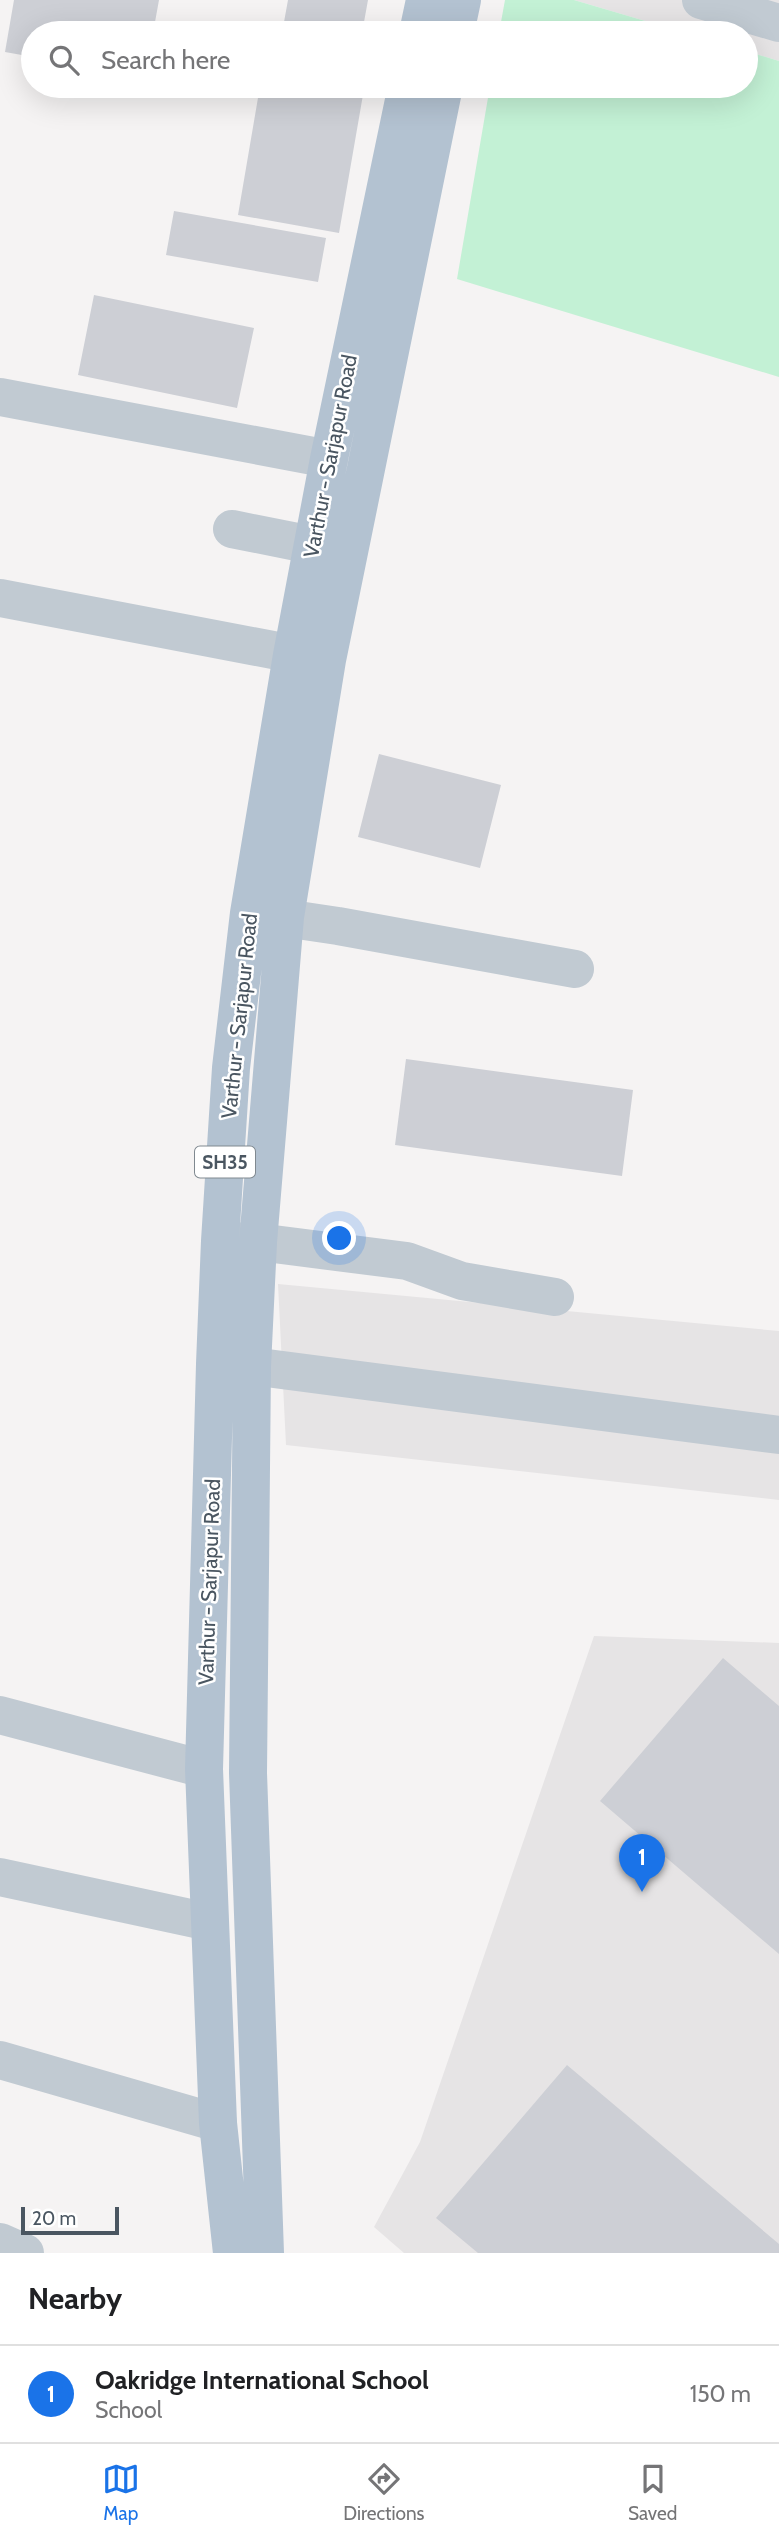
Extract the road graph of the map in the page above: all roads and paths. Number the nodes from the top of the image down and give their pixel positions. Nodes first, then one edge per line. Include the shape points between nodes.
1 (425, 0) edge
2 (462, 0) edge
3 (701, 0) edge
4 (421, 21) edge
5 (458, 21) edge
6 (779, 23) edge
7 (404, 98) edge
8 (441, 98) edge
9 (0, 397) edge
10 (329, 459) junction
11 (232, 529) dead end
12 (312, 545) junction
13 (0, 598) edge
14 (309, 658) junction
15 (267, 915) junction
16 (575, 969) dead end
17 (220, 1241) junction
18 (258, 1242) junction
19 (555, 1297) dead end
20 (215, 1364) junction
21 (252, 1366) junction
22 (779, 1435) edge
23 (0, 1715) edge
24 (204, 1769) junction
25 (0, 1877) edge
26 (209, 1922) junction
27 (0, 2060) edge
28 (218, 2123) junction
29 (0, 2242) edge
30 (25, 2253) edge
31 (232, 2253) edge
32 (265, 2253) edge

1 - 4 main road
2 - 5 main road
3 - 6 street
7 - 10 main road, Varthur - Sarjapur Road / SH35
8 - 14 main road, Varthur - Sarjapur Road / SH35
9 - 10 street
10 - 12 main road, Varthur - Sarjapur Road / SH35
11 - 12 street
12 - 14 main road, Varthur - Sarjapur Road / SH35
13 - 14 street
14 - 15 main road, Varthur - Sarjapur Road / SH35
15 - 16 street
15 - 17 main road, Varthur - Sarjapur Road / SH35 via 231,1068
15 - 18 main road, Varthur - Sarjapur Road / SH35
17 - 18 street
17 - 20 main road, Varthur - Sarjapur Road / SH35
18 - 19 street via 407,1261 462,1281
18 - 21 main road, Varthur - Sarjapur Road / SH35
20 - 21 street
20 - 24 main road, Varthur - Sarjapur Road / SH35
21 - 22 street
21 - 32 main road, Varthur - Sarjapur Road / SH35 via 248,1773
23 - 24 street
24 - 26 main road, Varthur - Sarjapur Road / SH35
25 - 26 street
26 - 28 main road, Varthur - Sarjapur Road / SH35
27 - 28 street
28 - 31 main road, Varthur - Sarjapur Road / SH35
29 - 30 street

